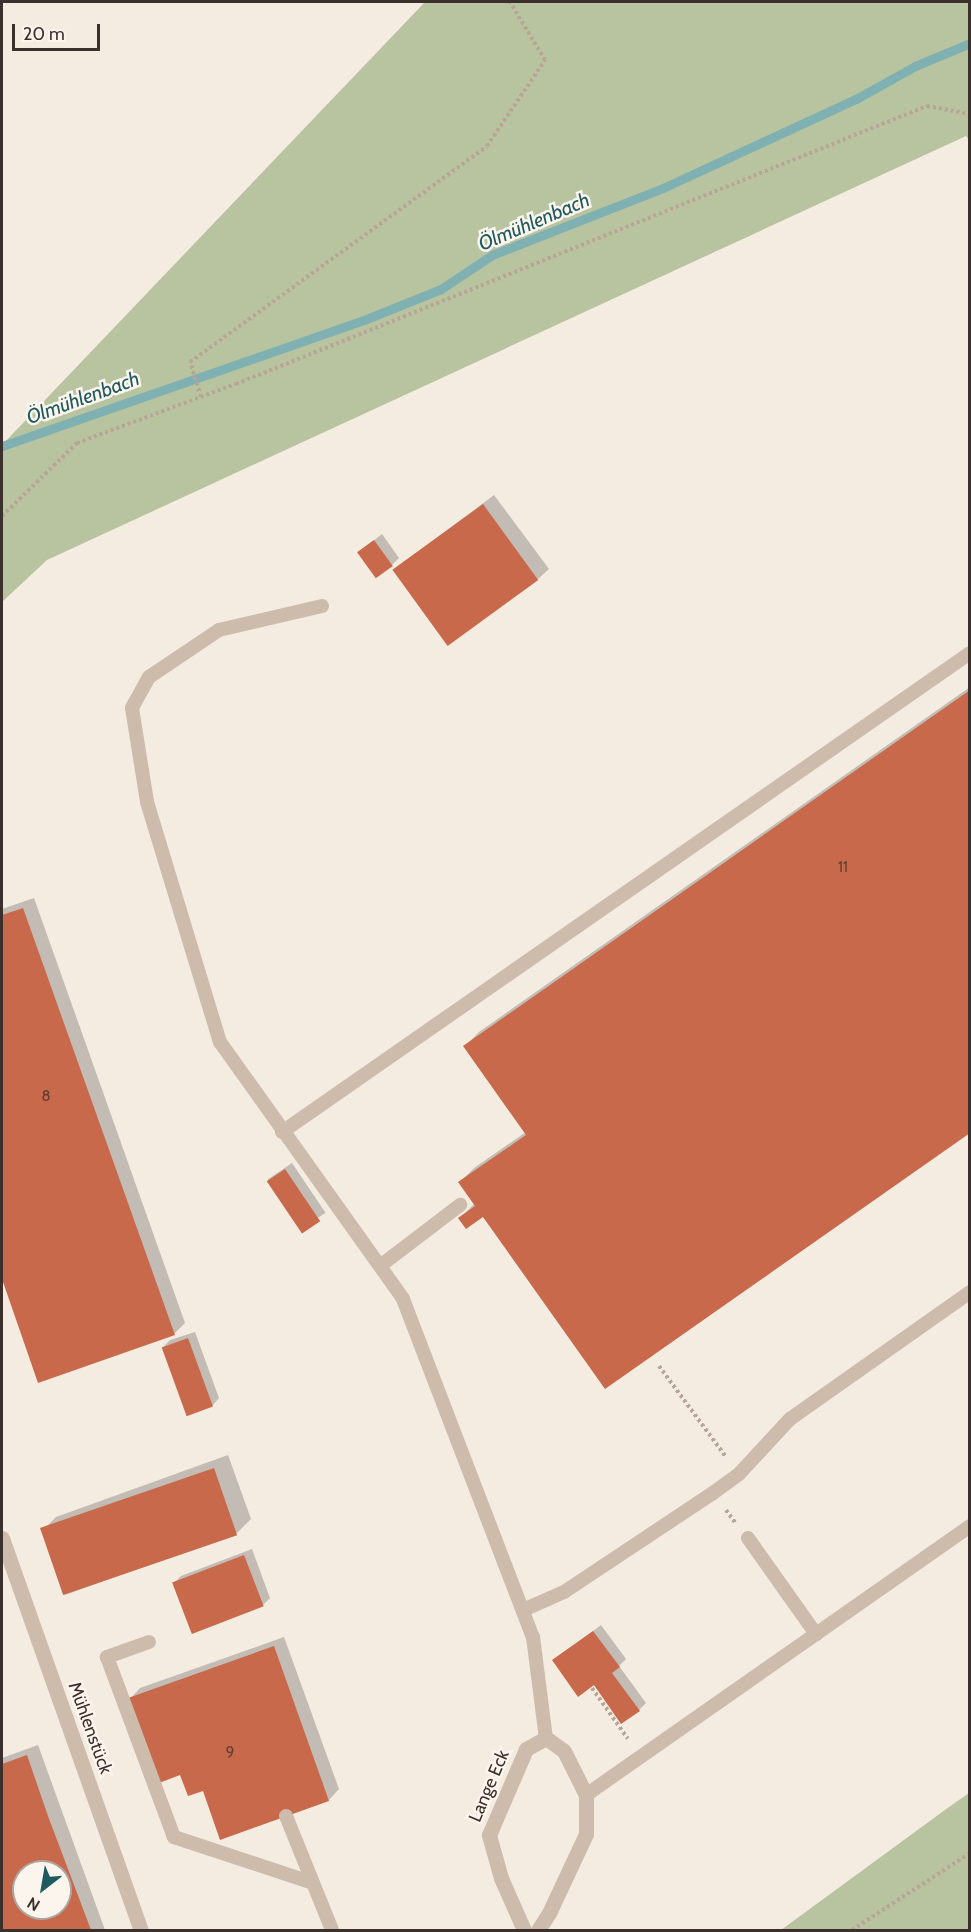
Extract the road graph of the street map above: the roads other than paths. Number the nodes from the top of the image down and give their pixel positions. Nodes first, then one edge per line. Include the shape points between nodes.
1 (322, 606) dead end
2 (969, 653) edge
3 (282, 1132) junction
4 (460, 1205) dead end
5 (380, 1266) junction
6 (969, 1292) edge
7 (969, 1527) edge
8 (2, 1538) edge
9 (748, 1538) road end
10 (523, 1610) junction
11 (816, 1634) junction
12 (149, 1642) dead end
13 (546, 1738) junction
14 (586, 1795) junction
15 (286, 1816) dead end
16 (313, 1883) junction
17 (141, 1930) edge
18 (332, 1930) edge
19 (524, 1930) edge
20 (537, 1930) edge

1 - 3 lane via 219,630 149,677 132,708 147,802 220,1042
2 - 3 lane
3 - 5 lane
4 - 5 lane
5 - 10 lane via 404,1299
6 - 10 lane via 790,1419 739,1474 713,1493 564,1592
7 - 11 lane
8 - 17 street, Mühlenstück
9 - 11 lane
10 - 13 lane via 533,1636
11 - 14 lane
12 - 16 lane via 107,1657 174,1837
13 - 14 street via 564,1751
13 - 19 street, Lange Eck via 526,1749 489,1835 501,1878
14 - 20 street via 586,1834
15 - 16 lane
16 - 18 lane

